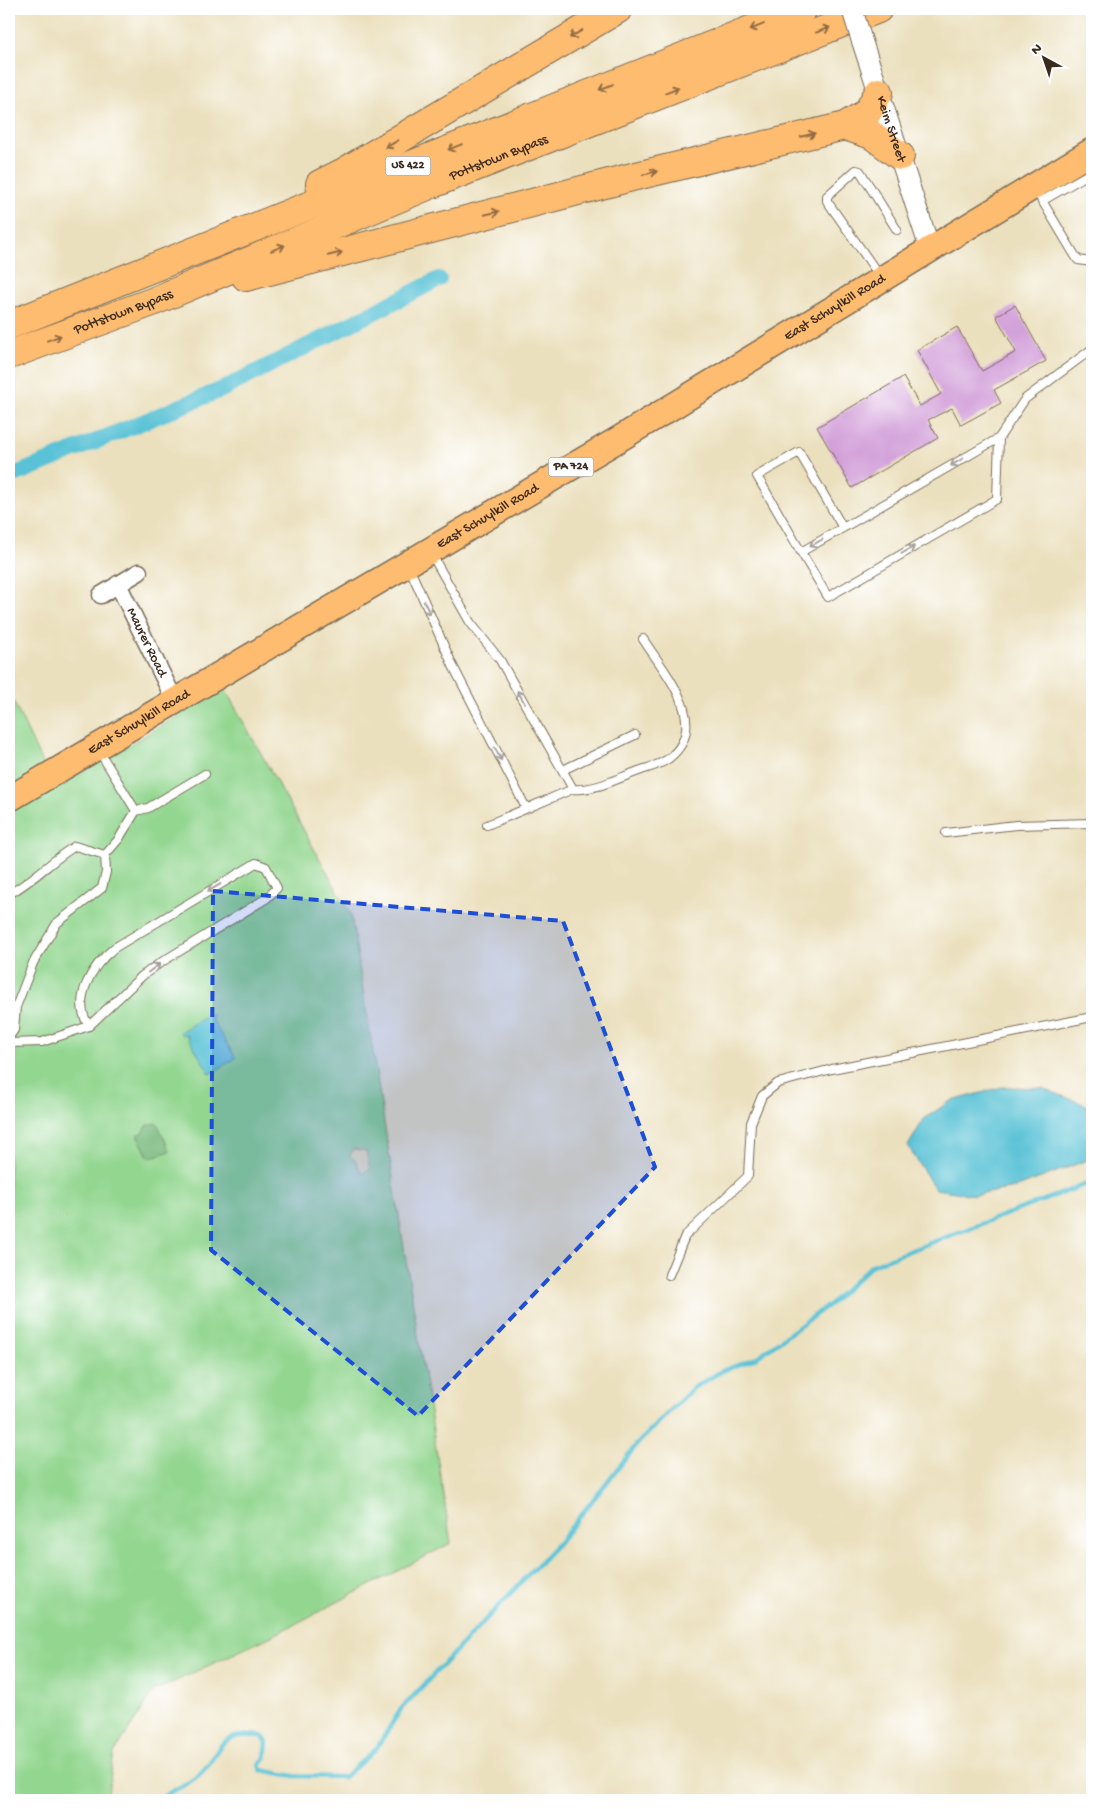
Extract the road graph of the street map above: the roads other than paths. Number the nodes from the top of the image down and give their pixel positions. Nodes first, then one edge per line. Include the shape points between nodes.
1 (618, 9) edge
2 (803, 9) edge
3 (852, 9) edge
4 (878, 9) edge
5 (879, 92) junction
6 (845, 126) junction
7 (900, 156) junction
8 (1091, 159) edge
9 (1038, 193) junction
10 (897, 230) dead end
11 (930, 249) junction
12 (1092, 262) edge
13 (882, 279) junction
14 (152, 302) junction
15 (11, 324) edge
16 (1092, 349) edge
17 (9, 355) edge
18 (999, 438) junction
19 (844, 528) junction
20 (429, 551) junction
21 (801, 552) junction
22 (408, 564) junction
23 (139, 572) dead end
24 (118, 584) junction
25 (101, 595) dead end
26 (643, 639) dead end
27 (174, 701) junction
28 (634, 735) dead end
29 (97, 747) junction
30 (562, 770) junction
31 (205, 774) dead end
32 (573, 789) junction
33 (9, 799) edge
34 (526, 808) junction
35 (136, 811) junction
36 (1092, 823) edge
37 (486, 825) dead end
38 (946, 834) dead end
39 (105, 855) junction
40 (9, 894) edge
41 (1092, 1017) edge
42 (89, 1026) junction
43 (9, 1037) edge
44 (9, 1043) edge
45 (669, 1275) dead end

1 -> 15 highway via 344,172
2 -> 15 highway, Pottstown Bypass / US 422
3 - 5 street, Keim Street, bridge
14 -> 4 highway, Pottstown Bypass / US 422 via 432,184
5 - 6 highway via 867,113
5 - 7 street, Keim Street
6 - 7 highway via 872,135
14 -> 6 highway via 632,177
7 - 11 street, Keim Street
8 - 9 main road, East Schuylkill Road / PA 724
9 - 11 main road, East Schuylkill Road / PA 724
9 - 12 lane via 1078,260
10 - 13 lane via 860,170 827,196
11 - 13 main road, East Schuylkill Road / PA 724
13 - 20 main road, East Schuylkill Road / PA 724
17 -> 14 highway, Pottstown Bypass / US 422
16 - 18 lane via 1025,399
18 -> 19 lane
21 -> 18 lane via 828,597 996,499
19 -> 21 lane
19 - 21 lane via 799,452 757,476
20 - 22 main road, East Schuylkill Road / PA 724
30 -> 20 lane via 500,660 470,622
22 - 27 main road, East Schuylkill Road / PA 724
22 -> 34 lane via 453,666
23 - 24 street
24 - 25 street
24 - 27 street, Maurer Road
26 - 32 lane via 684,707 687,730 683,740 668,759 653,767 594,787
27 - 29 main road, East Schuylkill Road / PA 724
28 - 30 lane
29 - 33 main road, East Schuylkill Road / PA 724
29 - 35 lane
30 - 32 lane
31 - 35 lane via 148,808
32 - 34 lane
34 - 37 lane
35 - 39 lane
36 - 38 lane via 1016,825
39 - 40 lane via 75,846
39 - 43 lane via 106,872 102,888 57,923 33,963 16,1007 14,1030
41 - 45 lane via 778,1082 762,1096 751,1123 748,1176 685,1236
42 -> 42 lane via 160,963 267,898 277,888 266,867 256,863 103,957 89,978 82,1000 82,1016
42 - 44 lane via 42,1042

